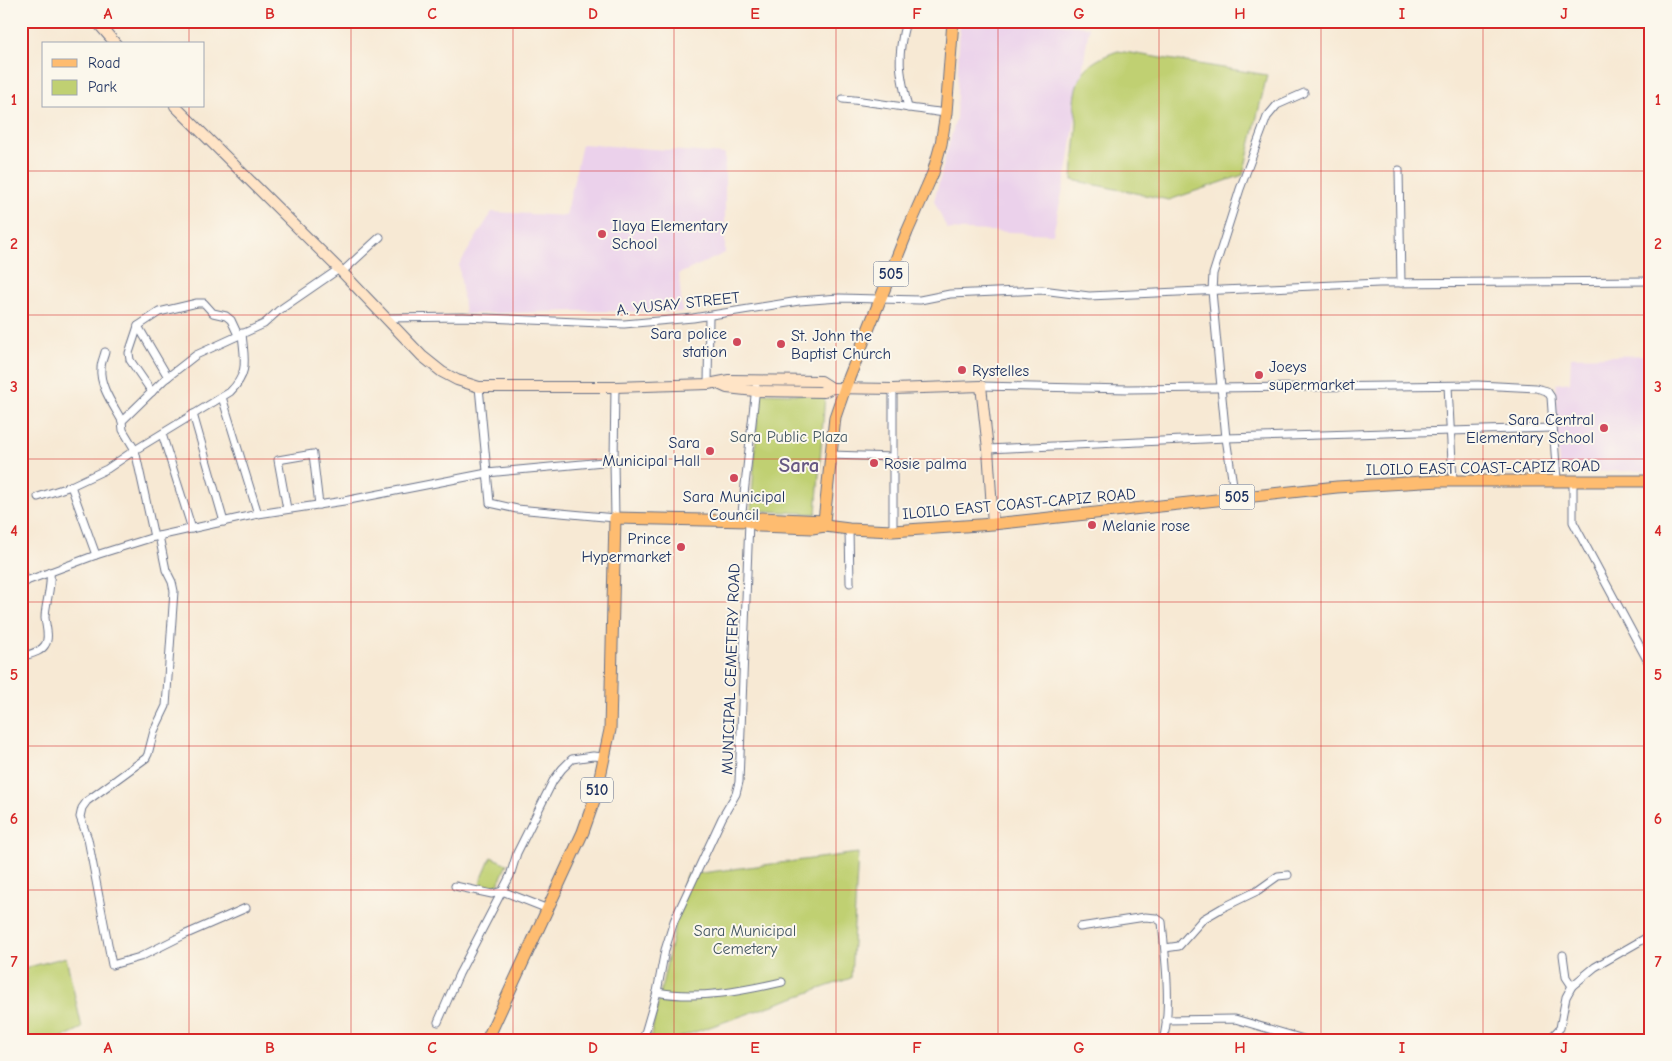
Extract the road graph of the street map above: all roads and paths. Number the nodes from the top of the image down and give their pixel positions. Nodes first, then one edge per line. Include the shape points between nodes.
1 (96, 21) edge
2 (906, 21) edge
3 (954, 21) edge
4 (114, 42) edge
5 (1304, 93) dead end
6 (843, 99) dead end
7 (177, 108) edge
8 (908, 108) junction
9 (946, 113) junction
10 (1398, 170) dead end
11 (380, 237) dead end
12 (340, 270) junction
13 (1651, 281) edge
14 (1401, 282) junction
15 (1212, 291) junction
16 (881, 298) junction
17 (709, 316) junction
18 (387, 318) junction
19 (138, 326) junction
20 (240, 334) junction
21 (106, 352) dead end
22 (168, 377) junction
23 (712, 384) junction
24 (757, 386) junction
25 (981, 386) junction
26 (1448, 386) junction
27 (479, 387) junction
28 (615, 387) junction
29 (1221, 387) junction
30 (845, 388) junction
31 (893, 388) junction
32 (152, 392) junction
33 (222, 397) junction
34 (193, 414) junction
35 (122, 421) junction
36 (1552, 428) junction
37 (1450, 430) junction
38 (162, 434) junction
39 (1226, 438) junction
40 (135, 450) junction
41 (988, 450) junction
42 (831, 455) junction
43 (893, 457) junction
44 (614, 461) junction
45 (487, 474) junction
46 (1557, 480) junction
47 (1573, 480) junction
48 (1651, 480) edge
49 (1453, 481) junction
50 (71, 486) junction
51 (38, 497) dead end
52 (1235, 498) junction
53 (319, 505) junction
54 (287, 509) junction
55 (258, 514) junction
56 (615, 518) junction
57 (745, 521) junction
58 (224, 522) junction
59 (825, 523) junction
60 (993, 524) junction
61 (849, 529) junction
62 (192, 530) junction
63 (893, 531) junction
64 (157, 537) junction
65 (96, 555) junction
66 (21, 571) edge
67 (50, 572) junction
68 (24, 582) edge
69 (850, 583) dead end
70 (21, 657) edge
71 (1651, 667) edge
72 (605, 757) junction
73 (1288, 875) dead end
74 (455, 886) dead end
75 (502, 891) junction
76 (246, 908) dead end
77 (548, 909) junction
78 (1080, 927) dead end
79 (1651, 935) edge
80 (1165, 948) junction
81 (1563, 955) dead end
82 (782, 982) dead end
83 (1572, 986) junction
84 (657, 992) junction
85 (1166, 1020) junction
86 (438, 1022) dead end
87 (487, 1040) edge
88 (643, 1040) edge
89 (1163, 1040) edge
90 (1307, 1040) edge
91 (1549, 1040) edge

1 - 4 street
2 - 8 street via 899,57
3 - 9 main road, 505
5 - 15 street via 1276,105 1266,117 1213,274
6 - 8 street
7 - 12 street
8 - 9 street
9 - 16 main road, 505 via 932,172
10 - 14 street
11 - 12 street
12 - 18 street
12 - 20 street via 264,324
13 - 14 street, A. YUSAY STREET
14 - 15 street, A. YUSAY STREET
15 - 16 street, A. YUSAY STREET via 1089,296 1042,290 950,294 920,300
15 - 29 street
16 - 17 street, A. YUSAY STREET via 799,301
16 - 30 main road, 505
17 - 18 street, A. YUSAY STREET via 624,324 463,317
17 - 23 street
18 - 27 street via 434,366 457,380
19 - 20 street via 159,312 204,303 213,312 231,320
19 - 22 street
19 - 32 street via 129,353 130,360
20 - 22 street via 196,355
20 - 33 street via 244,375
21 - 35 street via 101,376
22 - 32 street
23 - 24 street via 727,388
23 - 28 street
24 - 30 street via 824,392
24 - 57 street, MUNICIPAL CEMETERY ROAD
25 - 29 street
25 - 31 street
25 - 41 street
26 - 29 street
26 - 36 street via 1478,385 1547,391 1551,397
26 - 37 street
27 - 28 street
27 - 45 street
28 - 44 street
29 - 39 street
30 - 31 street
30 - 42 main road, 505 via 835,417
31 - 43 street
32 - 35 street
33 - 34 street
33 - 55 street
34 - 38 street
34 - 58 street
35 - 40 street via 123,430
36 - 37 street
36 - 46 street
37 - 39 street
37 - 49 street
38 - 40 street
38 - 62 street
39 - 41 street
39 - 52 street
40 - 50 street via 107,469
40 - 64 street
41 - 60 street
42 - 43 street
42 - 59 main road, 505
43 - 63 street
44 - 45 street
44 - 56 street
45 - 53 street
45 - 56 street via 489,500 494,505
46 - 47 main road, ILOILO EAST COAST-CAPIZ ROAD / 505
46 - 49 main road, ILOILO EAST COAST-CAPIZ ROAD / 505
47 - 48 main road, ILOILO EAST COAST-CAPIZ ROAD / 505
47 - 71 street via 1573,522
49 - 52 main road, ILOILO EAST COAST-CAPIZ ROAD / 505
50 - 51 street
50 - 65 street
52 - 60 main road, ILOILO EAST COAST-CAPIZ ROAD / 505
53 - 54 street
53 - 54 street via 313,454 278,460
54 - 55 street
55 - 58 street
56 - 57 main road, ILOILO EAST COAST-CAPIZ ROAD
56 - 72 main road, 510 via 610,730
57 - 59 main road, ILOILO EAST COAST-CAPIZ ROAD via 759,526 812,528
57 - 84 street, MUNICIPAL CEMETERY ROAD via 739,782 674,921
58 - 62 street
59 - 61 main road, ILOILO EAST COAST-CAPIZ ROAD / 505
60 - 63 main road, ILOILO EAST COAST-CAPIZ ROAD / 505
61 - 63 main road, ILOILO EAST COAST-CAPIZ ROAD / 505
61 - 69 street
62 - 64 street
64 - 65 street
64 - 76 street via 174,591 166,706 146,758 87,801 80,817 88,839 112,964 140,957
65 - 67 street
66 - 68 street
67 - 68 street
67 - 70 street via 45,616 46,645
72 - 75 street via 572,760 562,769 517,853
72 - 77 main road, 510 via 583,832
73 - 80 street via 1278,876 1203,919 1179,946
74 - 75 street via 492,894
75 - 77 street
75 - 86 street
77 - 87 main road, 510
78 - 80 street via 1156,918 1162,922
79 - 83 street via 1595,967
80 - 85 street
81 - 83 street via 1566,977
82 - 84 street via 722,993
83 - 91 street via 1566,997 1560,1028
84 - 88 street, MUNICIPAL CEMETERY ROAD
85 - 89 street
85 - 90 street via 1235,1019

